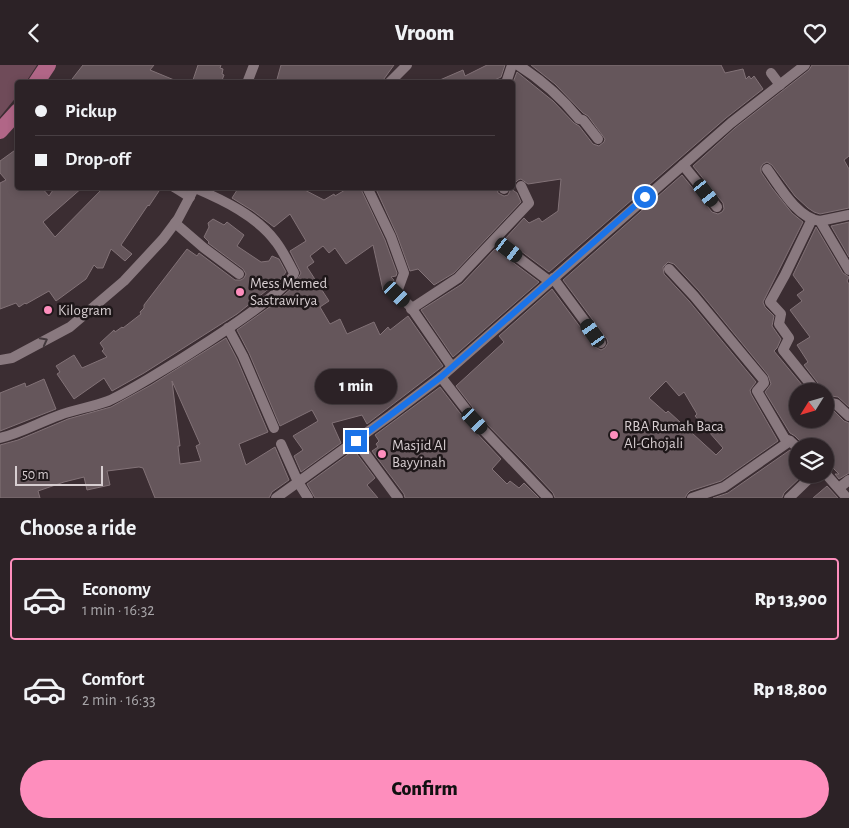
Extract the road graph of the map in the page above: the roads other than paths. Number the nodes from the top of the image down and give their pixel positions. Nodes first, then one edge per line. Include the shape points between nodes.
1 (48, 65) edge
2 (254, 65) edge
3 (512, 65) edge
4 (518, 65) edge
5 (805, 65) edge
6 (403, 68) edge
7 (771, 73) dead end
8 (38, 80) edge
9 (248, 80) edge
10 (392, 80) edge
11 (507, 80) edge
12 (780, 85) junction
13 (15, 114) edge
14 (0, 131) edge
15 (598, 139) dead end
16 (683, 165) junction
17 (767, 169) dead end
18 (521, 186) dead end
19 (368, 190) edge
20 (193, 191) edge
21 (717, 207) dead end
22 (849, 215) edge
23 (816, 220) junction
24 (175, 223) junction
25 (495, 240) junction
26 (668, 269) dead end
27 (849, 270) edge
28 (239, 274) dead end
29 (551, 280) junction
30 (411, 309) junction
31 (228, 328) junction
32 (601, 343) dead end
33 (0, 360) edge
34 (452, 367) junction
35 (441, 377) junction
36 (810, 383) edge
37 (834, 404) edge
38 (849, 416) edge
39 (274, 428) dead end
40 (0, 438) edge
41 (356, 441) junction
42 (789, 442) edge
43 (281, 444) dead end
44 (789, 448) edge
45 (849, 480) edge
46 (298, 482) junction
47 (805, 483) edge
48 (834, 483) edge
49 (839, 488) junction
50 (280, 497) edge
51 (308, 498) edge
52 (398, 498) edge
53 (548, 498) edge
54 (692, 498) edge
55 (789, 498) edge
56 (847, 498) edge

1 - 8 main road
2 - 9 street
3 - 11 street
4 - 15 street via 561,97
5 - 12 street
6 - 10 street
7 - 12 street
12 - 16 street
13 - 14 main road
16 - 21 street
16 - 29 street
17 - 23 street via 794,205
18 - 25 street via 529,203
19 - 30 street via 404,273 397,294
20 - 24 street
20 - 31 street via 216,197 252,219 276,241 294,273 281,289
22 - 23 street
23 - 27 street
23 - 36 street via 770,301 781,314 779,324 790,338 783,350
24 - 28 street
33 -> 24 street via 12,358 70,327 124,281
25 - 29 street
25 - 30 street via 458,278
26 - 42 street via 763,379 764,383 757,391
29 - 32 street
29 - 34 street
30 - 34 street
31 - 39 street
31 - 40 street via 169,368 108,401
34 - 35 street
35 - 41 street
35 - 53 street via 475,421
37 - 38 street
41 - 46 street
41 - 52 street
43 - 46 street
44 - 54 street via 724,487
45 - 49 street
46 - 50 street
46 - 51 street
47 - 55 street
48 - 49 street
49 - 56 street

